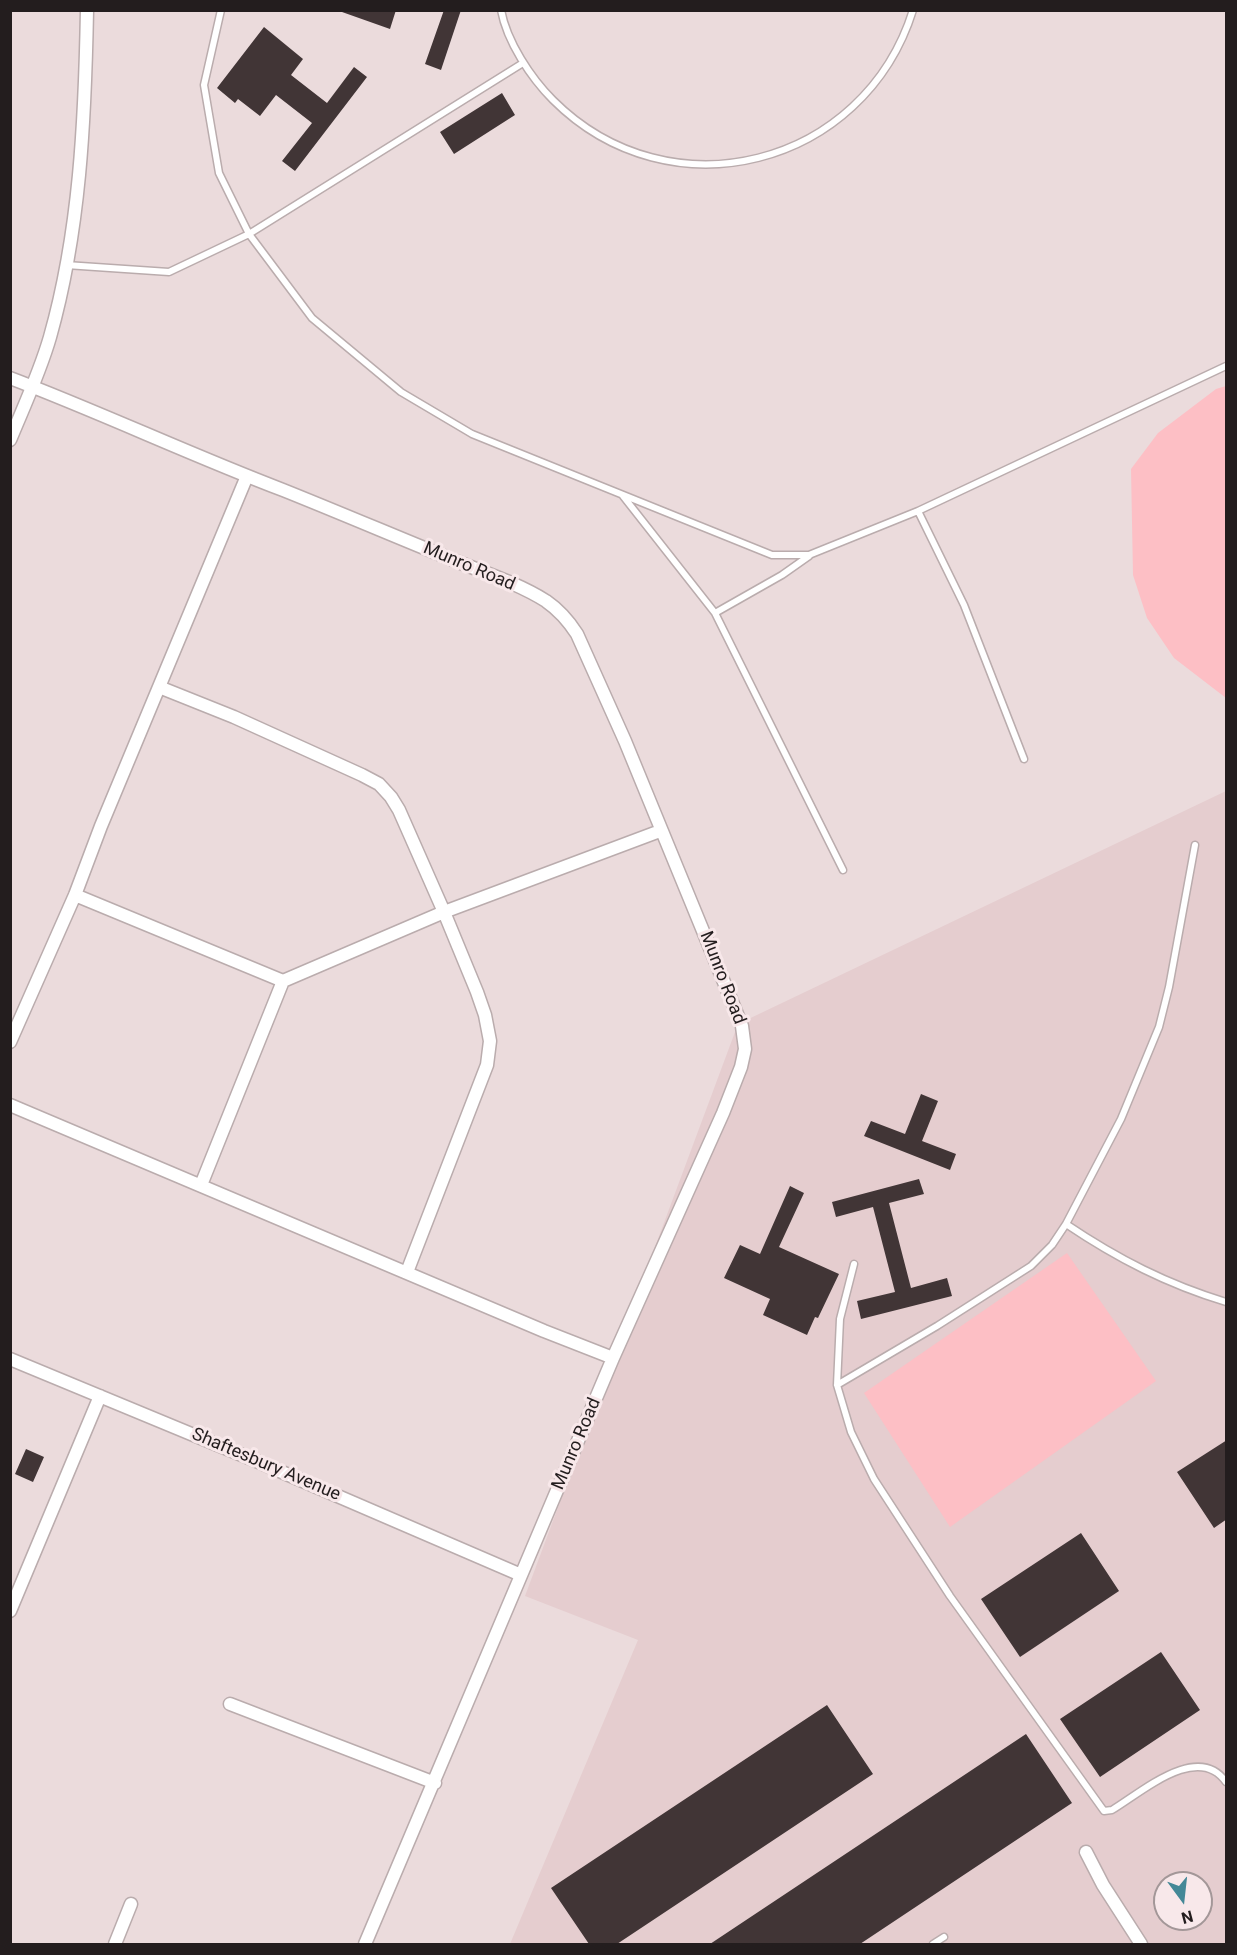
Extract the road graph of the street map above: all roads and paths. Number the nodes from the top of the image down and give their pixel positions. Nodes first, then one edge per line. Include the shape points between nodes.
1 (87, 10) edge
2 (222, 10) edge
3 (501, 10) edge
4 (913, 10) edge
5 (523, 63) junction
6 (249, 234) junction
7 (66, 266) junction
8 (1227, 366) edge
9 (10, 378) edge
10 (33, 386) junction
11 (10, 440) edge
12 (247, 476) junction
13 (623, 495) junction
14 (918, 511) junction
15 (809, 555) junction
16 (715, 613) junction
17 (159, 687) junction
18 (1024, 759) dead end
19 (660, 831) junction
20 (1196, 845) dead end
21 (843, 870) dead end
22 (75, 895) junction
23 (444, 912) junction
24 (283, 981) junction
25 (10, 1042) edge
26 (10, 1105) edge
27 (201, 1185) junction
28 (1066, 1224) junction
29 (854, 1264) dead end
30 (407, 1272) junction
31 (1227, 1302) edge
32 (613, 1358) junction
33 (10, 1359) edge
34 (837, 1385) junction
35 (100, 1396) junction
36 (521, 1575) junction
37 (10, 1611) edge
38 (230, 1704) dead end
39 (1227, 1782) edge
40 (435, 1784) junction
41 (1086, 1852) dead end
42 (131, 1904) dead end
43 (944, 1937) dead end
44 (115, 1944) edge
45 (365, 1944) edge
46 (933, 1944) edge
47 (1141, 1944) edge

1 - 7 street via 78,200
2 - 6 lane via 204,86 219,173
3 - 5 lane
4 - 5 lane via 892,61 848,112 821,133 791,148 724,165 657,160 594,134 567,114
5 - 6 lane
6 - 7 lane via 169,272
6 - 13 lane via 312,318 401,392 472,434
7 - 10 street via 50,338
8 - 14 lane
9 - 10 street, Munro Road
10 - 11 street
10 - 12 street, Munro Road
12 - 17 street
12 - 19 street, Munro Road via 503,581 556,609 577,634
13 - 15 lane via 772,555
13 - 16 lane
14 - 15 lane
14 - 18 lane via 964,604
15 - 16 lane
16 - 21 lane
17 - 22 street
17 - 23 street via 321,755 379,784 399,810
19 - 23 street
19 - 32 street, Munro Road via 732,998 745,1049 723,1113
20 - 28 lane via 1159,1027 1121,1119
22 - 24 street
22 - 25 street
23 - 24 street
23 - 30 street via 485,1016 490,1041 487,1065
24 - 27 street
26 - 27 street
27 - 30 street
28 - 31 lane via 1137,1267
28 - 34 lane via 1031,1266
29 - 34 lane via 840,1319
30 - 32 street
32 - 36 street, Munro Road
33 - 35 street, Shaftesbury Avenue
34 - 39 lane via 851,1432 874,1479 950,1596 1104,1811 1189,1766 1214,1770
35 - 36 street, Shaftesbury Avenue
35 - 37 street
36 - 40 street, Munro Road
38 - 40 street
40 - 45 street, Munro Road
41 - 47 street via 1102,1885
42 - 44 street
43 - 46 lane

